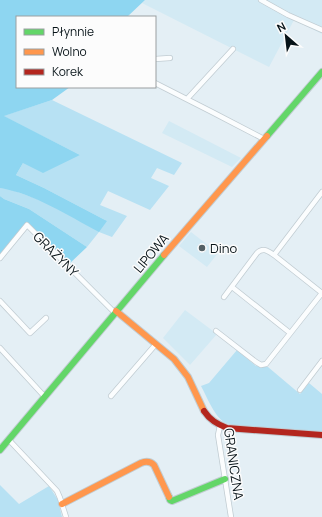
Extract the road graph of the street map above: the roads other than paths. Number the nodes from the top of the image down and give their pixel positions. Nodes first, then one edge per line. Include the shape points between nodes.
1 (261, 0) edge
2 (322, 30) edge
3 (233, 49) dead end
4 (170, 58) dead end
5 (156, 59) edge
6 (322, 72) edge
7 (156, 84) edge
8 (187, 99) junction
9 (264, 139) junction
10 (322, 192) edge
11 (274, 255) junction
12 (0, 258) edge
13 (232, 287) junction
14 (322, 293) edge
15 (224, 297) dead end
16 (0, 300) edge
17 (116, 312) junction
18 (46, 318) dead end
19 (216, 330) dead end
20 (290, 333) junction
21 (156, 344) junction
22 (0, 348) edge
23 (322, 362) edge
24 (300, 390) dead end
25 (112, 396) dead end
26 (45, 397) junction
27 (220, 426) junction
28 (322, 435) edge
29 (9, 440) junction
30 (0, 450) edge
31 (225, 479) junction
32 (62, 504) junction
33 (66, 517) edge
34 (231, 517) edge

1 - 2 street
3 - 8 street
4 - 5 street
6 - 9 main road, LIPOWA
7 - 8 street
8 - 9 street
9 - 17 main road, LIPOWA
10 - 11 street
11 - 13 street via 266,250 257,253
11 - 14 street
12 - 17 street, GRAŻYNY via 27,225
13 - 15 street
13 - 20 street
14 - 20 street
16 - 18 street via 30,333
17 - 21 main road, GRANICZNA
17 - 26 main road, LIPOWA
19 - 20 street via 261,365 268,362
21 - 25 street
21 - 27 main road, GRANICZNA via 180,366 207,416
22 - 26 street
23 - 24 street
26 - 29 main road, LIPOWA
27 - 28 main road
27 - 31 street, GRANICZNA via 218,435
29 - 30 main road, LIPOWA
29 - 32 street via 57,491
31 - 32 main road via 172,501 154,465 151,462 141,462
31 - 34 street, GRANICZNA
32 - 33 street

